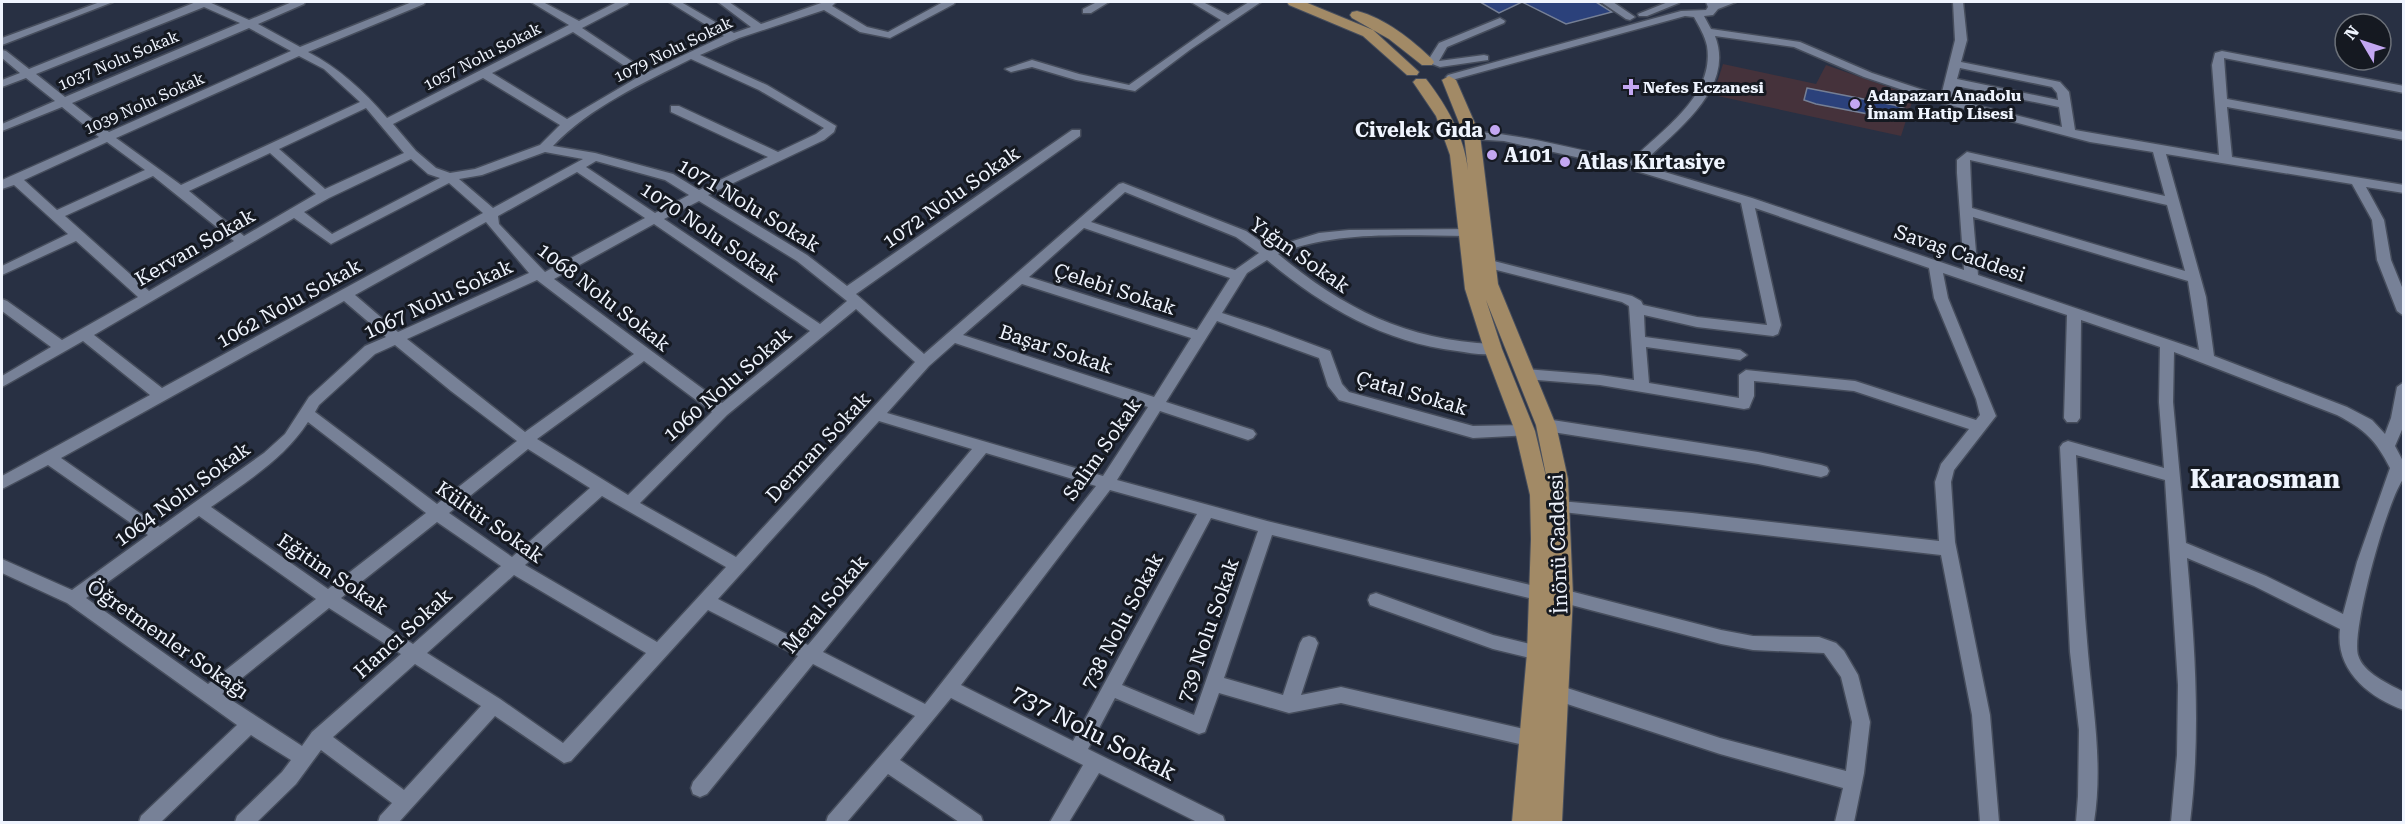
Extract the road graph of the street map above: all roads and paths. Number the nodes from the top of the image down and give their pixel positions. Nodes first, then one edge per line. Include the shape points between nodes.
1 (108, 2) edge
2 (203, 2) edge
3 (300, 2) edge
4 (420, 2) edge
5 (536, 2) edge
6 (624, 2) edge
7 (674, 2) edge
8 (723, 2) edge
9 (950, 2) edge
10 (1104, 2) edge
11 (1196, 2) edge
12 (1256, 2) edge
13 (1294, 2) edge
14 (1327, 2) edge
15 (1606, 2) edge
16 (1674, 2) edge
17 (1731, 2) edge
18 (1958, 2) edge
19 (828, 3) edge
20 (1712, 4) edge
21 (1087, 10) dead end
22 (1685, 13) junction
23 (1698, 15) junction
24 (1630, 17) junction
25 (1228, 20) junction
26 (1500, 21) dead end
27 (248, 23) junction
28 (575, 26) junction
29 (759, 28) junction
30 (1707, 32) junction
31 (733, 37) junction
32 (2, 42) edge
33 (300, 51) junction
34 (2, 53) edge
35 (692, 56) junction
36 (1433, 63) junction
37 (1955, 64) junction
38 (1011, 69) dead end
39 (26, 74) junction
40 (485, 74) junction
41 (649, 77) junction
42 (1416, 77) junction
43 (1450, 78) junction
44 (1950, 81) junction
45 (2, 84) edge
46 (2403, 90) edge
47 (1946, 100) junction
48 (63, 102) junction
49 (2222, 102) junction
50 (368, 103) junction
51 (2065, 105) junction
52 (675, 109) dead end
53 (386, 123) junction
54 (567, 124) junction
55 (2, 128) edge
56 (1076, 133) dead end
57 (2069, 133) junction
58 (1462, 134) junction
59 (2403, 136) edge
60 (107, 137) junction
61 (271, 148) junction
62 (544, 148) junction
63 (2159, 150) junction
64 (412, 154) junction
65 (595, 157) junction
66 (778, 157) junction
67 (2226, 160) junction
68 (578, 166) junction
69 (1633, 166) junction
70 (154, 171) junction
71 (449, 177) junction
72 (15, 179) junction
73 (2356, 180) junction
74 (2, 185) edge
75 (1123, 187) joint
76 (2403, 189) edge
77 (180, 190) junction
78 (701, 194) junction
79 (324, 195) junction
80 (1747, 201) junction
81 (2173, 202) junction
82 (1965, 210) junction
83 (295, 212) junction
84 (491, 213) junction
85 (57, 215) junction
86 (657, 220) junction
87 (1082, 223) junction
88 (1467, 232) junction
89 (79, 234) junction
90 (243, 242) junction
91 (1269, 254) junction
92 (1486, 263) junction
93 (1935, 265) junction
94 (2, 271) edge
95 (2388, 273) junction
96 (542, 276) junction
97 (1237, 276) junction
98 (1971, 277) junction
99 (2403, 277) edge
100 (1019, 278) junction
101 (2194, 279) junction
102 (345, 294) junction
103 (147, 297) junction
104 (852, 297) junction
105 (2, 304) edge
106 (2402, 306) edge
107 (1638, 309) junction
108 (2074, 312) junction
109 (1212, 315) junction
110 (1733, 327) junction
111 (820, 331) junction
112 (84, 335) junction
113 (1200, 336) junction
114 (953, 337) junction
115 (397, 338) junction
116 (1641, 341) junction
117 (2167, 344) junction
118 (63, 348) junction
119 (1493, 349) junction
120 (644, 354) junction
121 (1740, 355) junction
122 (2206, 358) junction
123 (924, 362) junction
124 (1525, 374) junction
125 (1746, 375) junction
126 (2, 382) edge
127 (1642, 387) junction
128 (2403, 387) edge
129 (160, 395) junction
130 (1158, 404) junction
131 (722, 411) junction
132 (306, 413) junction
133 (876, 415) junction
134 (2072, 418) dead end
135 (1546, 425) junction
136 (1980, 428) junction
137 (1525, 431) junction
138 (1248, 434) dead end
139 (527, 440) junction
140 (982, 447) junction
141 (2387, 447) junction
142 (48, 457) junction
143 (2401, 470) edge
144 (1821, 471) dead end
145 (2172, 476) junction
146 (2, 483) edge
147 (1107, 483) junction
148 (602, 487) junction
149 (629, 504) junction
150 (199, 507) junction
151 (1560, 507) junction
152 (1208, 510) junction
153 (437, 513) junction
154 (1267, 526) junction
155 (160, 535) junction
156 (2178, 548) junction
157 (1948, 549) junction
158 (2, 566) edge
159 (513, 566) junction
160 (738, 566) junction
161 (1541, 594) junction
162 (1562, 596) junction
163 (73, 598) junction
164 (328, 599) junction
165 (1376, 600) dead end
166 (706, 601) junction
167 (2349, 625) junction
168 (1309, 643) dead end
169 (659, 652) junction
170 (415, 653) junction
171 (810, 654) junction
172 (1539, 654) junction
173 (1213, 683) junction
174 (950, 688) junction
175 (1111, 688) junction
176 (1557, 693) junction
177 (208, 694) junction
178 (2403, 702) edge
179 (494, 705) junction
180 (1289, 705) junction
181 (928, 714) junction
182 (250, 724) junction
183 (319, 738) junction
184 (1532, 739) junction
185 (1076, 753) junction
186 (564, 756) joint
187 (304, 758) junction
188 (887, 762) junction
189 (1095, 762) junction
190 (1853, 782) junction
191 (700, 788) dead end
192 (406, 802) junction
193 (148, 822) edge
194 (244, 822) edge
195 (387, 822) edge
196 (835, 822) edge
197 (974, 822) edge
198 (1059, 822) edge
199 (1216, 822) edge
200 (1525, 822) edge
201 (1550, 822) edge
202 (1845, 822) edge
203 (1990, 822) edge
204 (2085, 822) edge
205 (2180, 822) edge

1 - 32 street
2 - 27 street, 1068 Nolu Sokak
2 - 39 street
3 - 27 street, 1037 Nolu Sokak
4 - 33 street, 1039 Nolu Sokak
5 - 28 street
6 - 28 street, 1057 Nolu Sokak
7 - 31 street
8 - 29 street
9 - 19 street via 890,35 871,34
10 - 21 street
11 - 25 street
12 - 25 street
13 - 42 main road via 1368,33
14 - 36 main road via 1382,27
15 - 24 street
16 - 22 street
16 - 24 street
17 - 20 street
18 - 37 street via 1961,40
19 - 29 street, 1079 Nolu Sokak
20 - 23 street via 1709,13
22 - 23 street
22 - 43 street
23 - 30 street
24 - 36 street via 1472,61
25 - 38 street via 1131,89 1032,63
26 - 36 street via 1443,45
27 - 33 street, 1068 Nolu Sokak
27 - 48 street, 1037 Nolu Sokak
28 - 40 street, 1057 Nolu Sokak
28 - 41 street
29 - 31 street, 1079 Nolu Sokak
30 - 47 street via 1796,44 1868,75
30 - 69 street via 1713,48 1713,68 1707,88
31 - 35 street, 1079 Nolu Sokak
33 - 50 street, 1068 Nolu Sokak via 328,66
33 - 60 street, 1039 Nolu Sokak
34 - 39 street
35 - 41 street, 1079 Nolu Sokak
35 - 66 street, 1067 Nolu Sokak via 769,90 830,126 820,136
36 - 42 main road via 1416,66
36 - 43 main road via 1450,69
37 - 44 street
37 - 51 street via 2056,84 2063,92
39 - 45 street
39 - 48 street
40 - 53 street, 1057 Nolu Sokak
40 - 54 street
41 - 54 street, 1079 Nolu Sokak
42 - 43 main road via 1439,84
42 - 58 main road
43 - 58 main road
44 - 47 street
44 - 51 street
46 - 49 street via 2222,54 2218,65
47 - 57 street
48 - 55 street, 1037 Nolu Sokak
48 - 60 street
49 - 59 street
49 - 67 street
50 - 53 street, 1068 Nolu Sokak
50 - 61 street
51 - 57 street
52 - 66 street
53 - 64 street, 1068 Nolu Sokak
54 - 62 street
56 - 104 street, 1072 Nolu Sokak
57 - 63 street
58 - 69 street, Savaş Caddesi via 1504,137
58 - 88 main road, İnönü Caddesi via 1458,155
58 - 92 main road, İnönü Caddesi
60 - 70 street
60 - 72 street, 1039 Nolu Sokak
61 - 77 street
61 - 79 street
62 - 65 street, 1071 Nolu Sokak
62 - 71 street via 478,172
63 - 67 street
63 - 81 street
64 - 71 street, 1068 Nolu Sokak via 432,171
64 - 79 street, Kervan Sokak
65 - 68 street, 1062 Nolu Sokak
65 - 78 street, 1071 Nolu Sokak via 669,177
66 - 78 street, 1067 Nolu Sokak
67 - 73 street
68 - 84 street, 1062 Nolu Sokak
68 - 86 street, 1070 Nolu Sokak
69 - 80 street, Savaş Caddesi
70 - 77 street
70 - 85 street
71 - 83 street via 331,240
71 - 84 street, 1068 Nolu Sokak
72 - 74 street, 1039 Nolu Sokak
72 - 85 street
73 - 76 street
73 - 95 street via 2378,220
75 - 87 street, Derman Sokak
75 - 91 street, Yığın Sokak via 1241,234
77 - 90 street
78 - 86 street, 1067 Nolu Sokak
78 - 104 street, 1071 Nolu Sokak via 802,258
79 - 83 street, Kervan Sokak
80 - 93 street, Savaş Caddesi
80 - 110 street via 1774,329
81 - 82 street via 1967,156 1963,159
81 - 101 street
82 - 98 street
82 - 101 street
83 - 90 street, Kervan Sokak
84 - 96 street, 1068 Nolu Sokak via 492,225
84 - 102 street, 1062 Nolu Sokak
85 - 89 street
86 - 96 street, 1067 Nolu Sokak
86 - 111 street, 1070 Nolu Sokak
87 - 97 street
87 - 100 street, Derman Sokak
88 - 91 street, Salim Sokak via 1340,234
88 - 119 main road, İnönü Caddesi via 1474,289
89 - 94 street
89 - 103 street
90 - 103 street, Kervan Sokak
91 - 97 street, Salim Sokak via 1251,262
91 - 119 street, Yığın Sokak via 1320,295 1347,311 1428,341
92 - 107 street via 1627,298
92 - 124 main road, İnönü Caddesi via 1496,304
93 - 98 street, Savaş Caddesi
93 - 136 street via 1941,298 1986,407 1988,416
95 - 99 street
95 - 106 street
96 - 115 street, 1067 Nolu Sokak
96 - 120 street, 1068 Nolu Sokak
97 - 109 street, Salim Sokak
98 - 108 street, Savaş Caddesi
100 - 113 street, Çelebi Sokak
100 - 114 street, Derman Sokak
101 - 122 street
102 - 115 street
102 - 129 street, 1062 Nolu Sokak
103 - 112 street, Kervan Sokak
104 - 111 street, 1060 Nolu Sokak
104 - 123 street, 1071 Nolu Sokak
105 - 118 street
107 - 110 street
107 - 116 street
108 - 117 street, Savaş Caddesi
108 - 134 street
109 - 113 street, Salim Sokak
109 - 137 street, Çatal Sokak via 1324,355 1335,386 1344,396 1360,402 1473,432
110 - 121 street
111 - 131 street, 1060 Nolu Sokak
112 - 118 street, Kervan Sokak
112 - 129 street
113 - 130 street, Salim Sokak
114 - 123 street, Derman Sokak
114 - 130 street, Başar Sokak
115 - 132 street, 1067 Nolu Sokak via 370,350 328,387
115 - 139 street
116 - 121 street
116 - 127 street
117 - 122 street, Savaş Caddesi
117 - 145 street via 2166,402
118 - 126 street, Kervan Sokak
119 - 137 main road, İnönü Caddesi
120 - 131 street, 1068 Nolu Sokak
120 - 139 street
121 - 125 street
122 - 141 street, Savaş Caddesi via 2342,411 2367,424
123 - 133 street, Derman Sokak
124 - 127 street
124 - 135 main road, İnönü Caddesi
125 - 127 street via 1744,404
125 - 136 street via 1855,386
128 - 141 street via 2399,418
129 - 142 street, 1062 Nolu Sokak
130 - 138 street, Başar Sokak
130 - 147 street, Salim Sokak
131 - 149 street, 1060 Nolu Sokak
132 - 150 street, 1064 Nolu Sokak via 290,438 269,457
132 - 153 street, Kültür Sokak
133 - 140 street
133 - 160 street, Derman Sokak
135 - 144 street
135 - 151 main road, İnönü Caddesi via 1555,459
136 - 157 street via 1947,468 1943,482
137 - 161 main road, İnönü Caddesi via 1540,495
139 - 148 street
139 - 153 street
140 - 147 street
140 - 171 street, Meral Sokak
141 - 143 street, Savaş Caddesi
142 - 146 street, 1062 Nolu Sokak
142 - 155 street
143 - 167 street via 2383,508
145 - 156 street
145 - 204 street via 2068,447 2079,652 2088,730
147 - 152 street
147 - 174 street, Salim Sokak
148 - 149 street
148 - 159 street, Hancı Sokak
149 - 160 street
150 - 155 street, 1064 Nolu Sokak
150 - 164 street, Eğitim Sokak
151 - 157 street
151 - 162 main road, İnönü Caddesi
152 - 154 street
152 - 175 street, 738 Nolu Sokak
153 - 159 street, Kültür Sokak
153 - 164 street
154 - 161 street
154 - 173 street, 739 Nolu Sokak
155 - 163 street, 1064 Nolu Sokak
156 - 167 street via 2260,581
156 - 205 street via 2186,646 2187,734
157 - 203 street via 1981,715
158 - 163 street, Öğretmenler Sokağı
159 - 169 street, Kültür Sokak
159 - 170 street, Hancı Sokak
160 - 166 street, Derman Sokak
161 - 172 main road, İnönü Caddesi
162 - 176 main road, İnönü Caddesi
162 - 190 street via 1721,637 1830,648 1849,675 1861,723
163 - 177 street, Öğretmenler Sokağı
164 - 170 street, Eğitim Sokak
164 - 177 street
165 - 172 street via 1493,642
166 - 169 street, Derman Sokak
166 - 171 street
167 - 178 street via 2349,657 2368,681
168 - 180 street
169 - 186 street, Derman Sokak
170 - 179 street, Eğitim Sokak
170 - 183 street, Hancı Sokak
171 - 181 street
171 - 191 street, Meral Sokak
172 - 184 main road, İnönü Caddesi
173 - 175 street, 739 Nolu Sokak via 1198,726
173 - 180 street
174 - 181 street, Salim Sokak
174 - 185 street, 737 Nolu Sokak
175 - 185 street, 738 Nolu Sokak
176 - 190 street via 1720,746
176 - 201 main road, İnönü Caddesi
177 - 182 street, Öğretmenler Sokağı
179 - 186 street, Eğitim Sokak
179 - 192 street
180 - 184 street via 1341,696
181 - 188 street, Salim Sokak
182 - 187 street, Öğretmenler Sokağı
182 - 193 street
183 - 187 street, Hancı Sokak
183 - 192 street
184 - 200 main road, İnönü Caddesi
185 - 189 street, 737 Nolu Sokak
187 - 194 street, Hancı Sokak
188 - 196 street, Salim Sokak
188 - 197 street
189 - 198 street
189 - 199 street, 737 Nolu Sokak
190 - 202 street
192 - 195 street

